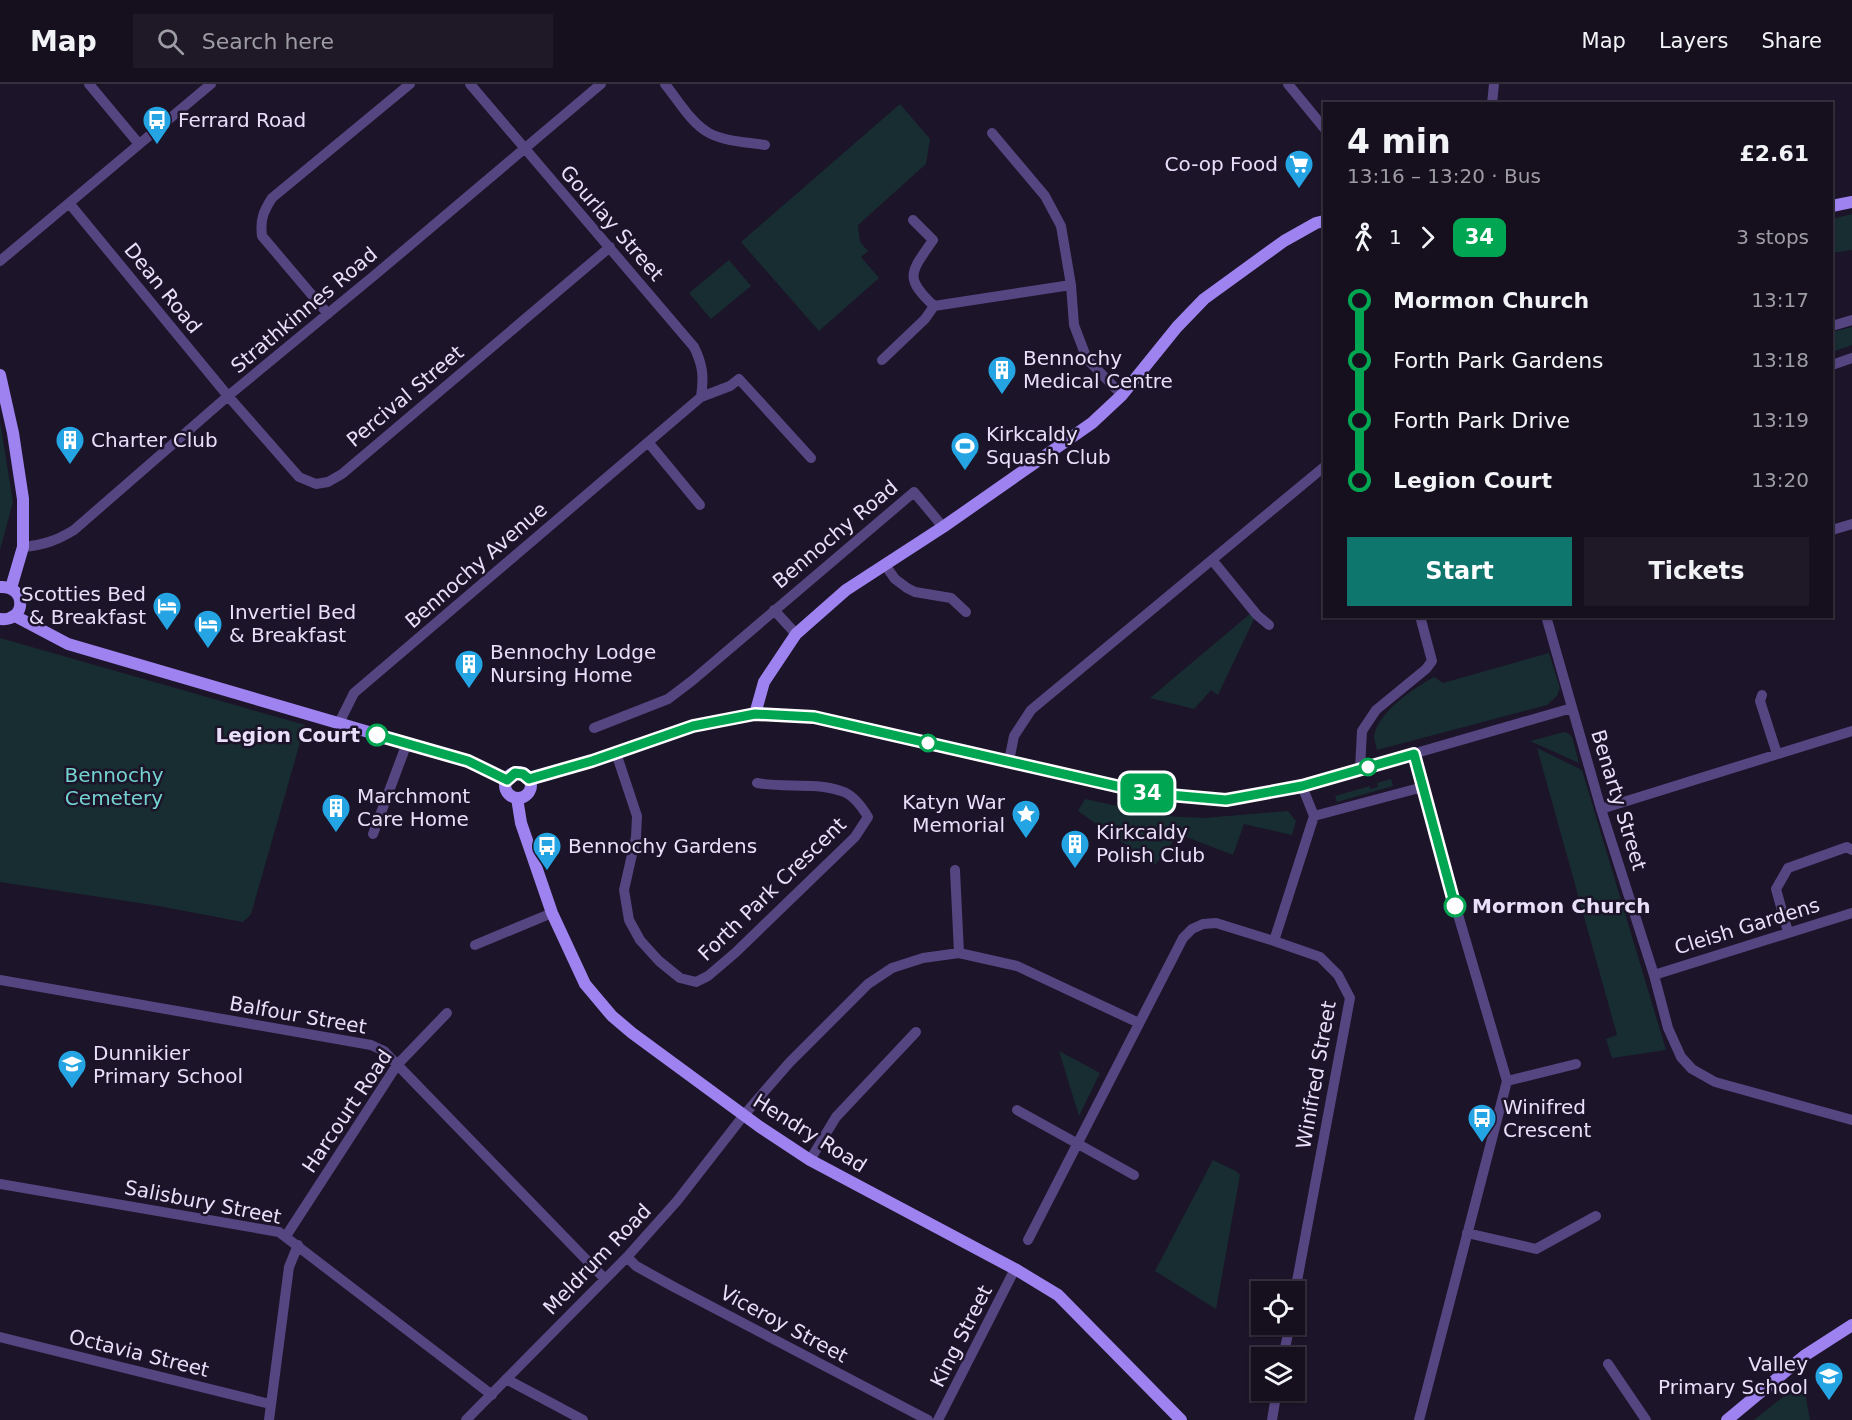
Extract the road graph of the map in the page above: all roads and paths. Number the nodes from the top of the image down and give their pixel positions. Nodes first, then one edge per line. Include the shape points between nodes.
1 (89, 84) edge
2 (211, 84) edge
3 (410, 84) edge
4 (470, 84) edge
5 (601, 84) edge
6 (665, 84) edge
7 (1288, 84) edge
8 (1494, 84) edge
9 (1492, 102) edge
10 (1323, 127) edge
11 (992, 133) dead end
12 (139, 144) junction
13 (765, 145) dead end
14 (524, 149) junction
15 (1852, 202) edge
16 (69, 203) junction
17 (1833, 207) edge
18 (913, 220) dead end
19 (1323, 221) edge
20 (610, 247) junction
21 (0, 261) edge
22 (1071, 285) junction
23 (934, 306) junction
24 (328, 314) junction
25 (1852, 320) edge
26 (1833, 326) edge
27 (1852, 358) edge
28 (882, 360) dead end
29 (1833, 365) edge
30 (0, 375) edge
31 (1122, 395) junction
32 (228, 396) junction
33 (701, 397) junction
34 (648, 442) junction
35 (811, 458) dead end
36 (1323, 467) edge
37 (700, 505) dead end
38 (1852, 524) edge
39 (943, 527) junction
40 (1833, 530) edge
41 (22, 547) junction
42 (1213, 561) junction
43 (885, 565) junction
44 (6, 588) edge
45 (774, 610) junction
46 (966, 612) dead end
47 (15, 616) junction
48 (1421, 618) edge
49 (1550, 618) edge
50 (0, 619) edge
51 (1269, 624) dead end
52 (796, 634) junction
53 (1762, 695) dead end
54 (1572, 708) junction
55 (755, 714) junction
56 (339, 723) junction
57 (594, 728) dead end
58 (1852, 730) edge
59 (407, 743) junction
60 (616, 753) junction
61 (1414, 754) junction
62 (1777, 754) junction
63 (1009, 761) junction
64 (1360, 769) junction
65 (529, 779) junction
66 (507, 780) junction
67 (757, 783) dead end
68 (1302, 786) junction
69 (1423, 787) junction
70 (516, 798) junction
71 (1601, 809) junction
72 (1314, 816) junction
73 (373, 834) dead end
74 (1852, 850) edge
75 (955, 870) dead end
76 (552, 913) junction
77 (1852, 913) edge
78 (1788, 932) junction
79 (1274, 941) junction
80 (476, 945) dead end
81 (959, 953) junction
82 (1654, 975) junction
83 (0, 980) edge
84 (447, 1013) dead end
85 (1139, 1023) junction
86 (916, 1032) dead end
87 (1576, 1064) dead end
88 (397, 1065) junction
89 (1507, 1081) junction
90 (1017, 1110) dead end
91 (744, 1115) junction
92 (1852, 1120) edge
93 (1077, 1144) junction
94 (810, 1160) junction
95 (1134, 1175) dead end
96 (0, 1178) edge
97 (0, 1185) edge
98 (1596, 1216) dead end
99 (1467, 1233) junction
100 (282, 1234) junction
101 (1028, 1240) dead end
102 (298, 1245) junction
103 (627, 1257) junction
104 (1015, 1269) junction
105 (604, 1278) junction
106 (1297, 1281) edge
107 (1852, 1325) edge
108 (0, 1337) edge
109 (1608, 1364) dead end
110 (506, 1379) junction
111 (492, 1395) junction
112 (1275, 1401) edge
113 (270, 1404) junction
114 (271, 1419) edge
115 (466, 1420) edge
116 (583, 1420) edge
117 (928, 1420) edge
118 (938, 1420) edge
119 (1181, 1420) edge
120 (1272, 1420) edge
121 (1419, 1420) edge
122 (1646, 1420) edge
123 (1727, 1420) edge

1 - 12 street
2 - 12 street
3 - 24 street via 272,198 264,210 262,236
4 - 14 street, Gourlay Street
5 - 14 street, Strathkinnes Road
6 - 13 street via 693,120 709,133
7 - 10 street
8 - 9 street
11 - 22 street via 1045,196 1061,226
12 - 16 street
14 - 20 street, Gourlay Street
14 - 24 street, Strathkinnes Road
15 - 17 street
16 - 21 street
16 - 32 street, Dean Road
18 - 23 street via 933,240 914,270 913,282
19 - 31 street via 1284,241 1204,299
20 - 32 street, Percival Street via 328,482 316,484 299,477
20 - 33 street, Gourlay Street via 694,347 702,363
22 - 23 street
22 - 31 street via 1074,325 1087,360
23 - 28 street
24 - 32 street, Strathkinnes Road
25 - 26 street
27 - 29 street
30 - 41 street via 23,499
31 - 39 street via 1092,423
32 - 41 street, Strathkinnes Road via 74,530 49,543
33 - 34 street, Bennochy Avenue
33 - 35 street, Bennochy Avenue via 730,386 736,375
34 - 37 street
34 - 56 street, Bennochy Avenue via 354,693
36 - 42 street
38 - 40 street
39 - 43 street
39 - 45 street, Bennochy Road via 914,492
41 - 44 street
42 - 51 street
42 - 63 street via 1030,710 1014,736
43 - 46 street via 907,588 951,598
43 - 52 street via 846,590
44 - 47 street via 17,593 20,601
45 - 52 street, Bennochy Road
45 - 57 street, Bennochy Road via 668,699
47 - 50 street
47 - 56 street via 68,644
48 - 64 street via 1432,661 1376,710 1362,731
49 - 54 street, Benarty Street
52 - 55 street via 764,682
53 - 62 street via 1760,701
54 - 61 street
54 - 71 street, Benarty Street
55 - 60 street via 693,726
55 - 63 street via 814,717
56 - 59 street
58 - 62 street
59 - 66 street via 468,761
59 - 73 street
60 - 65 street
60 - 67 street, Forth Park Crescent via 637,816 624,890 629,920 659,961 680,978 696,982 735,953 855,837 868,817 842,791
61 - 64 street
61 - 69 street
62 - 71 street
63 - 68 street via 1147,793 1226,800
64 - 68 street
65 - 66 street via 515,773
65 - 70 street via 530,790
66 - 70 street via 507,791
68 - 72 street
69 - 72 street
69 - 89 street
70 - 76 street, Hendry Road
71 - 82 street, Benarty Street
72 - 79 street
74 - 78 street via 1847,847 1788,868 1776,889
75 - 81 street
76 - 80 street
76 - 91 street, Hendry Road via 585,984 612,1016
77 - 78 street, Cleish Gardens
78 - 82 street, Cleish Gardens
79 - 85 street, Winifred Street via 1215,923 1192,929 1174,953
79 - 106 street, Winifred Street via 1320,957 1338,975 1350,998
81 - 85 street via 1017,966
81 - 91 street, Meldrum Road via 892,968 868,984 789,1063
82 - 92 street, Benarty Street via 1673,1043 1692,1069 1714,1082
83 - 88 street, Balfour Street via 371,1045 384,1051
84 - 88 street, Harcourt Road
85 - 93 street, Winifred Street
86 - 94 street via 836,1118
87 - 89 street
88 - 100 street, Harcourt Road
88 - 105 street, Balfour Street
89 - 99 street
90 - 93 street
91 - 94 street, Hendry Road
91 - 103 street, Meldrum Road
93 - 95 street
93 - 101 street, Winifred Street
94 - 104 street, Hendry Road
96 - 97 street
97 - 100 street, Salisbury Street
98 - 99 street via 1536,1249
99 - 121 street
100 - 102 street, Salisbury Street
102 - 111 street, Salisbury Street
102 - 113 street via 289,1267
103 - 105 street, Meldrum Road
103 - 117 street, Viceroy Street via 674,1287
104 - 118 street, King Street
104 - 119 street, Hendry Road via 1058,1295
105 - 110 street, Meldrum Road
107 - 123 street via 1804,1356
108 - 113 street, Octavia Street
109 - 122 street
110 - 111 street, Meldrum Road
110 - 116 street
111 - 115 street, Meldrum Road
112 - 120 street
113 - 114 street

